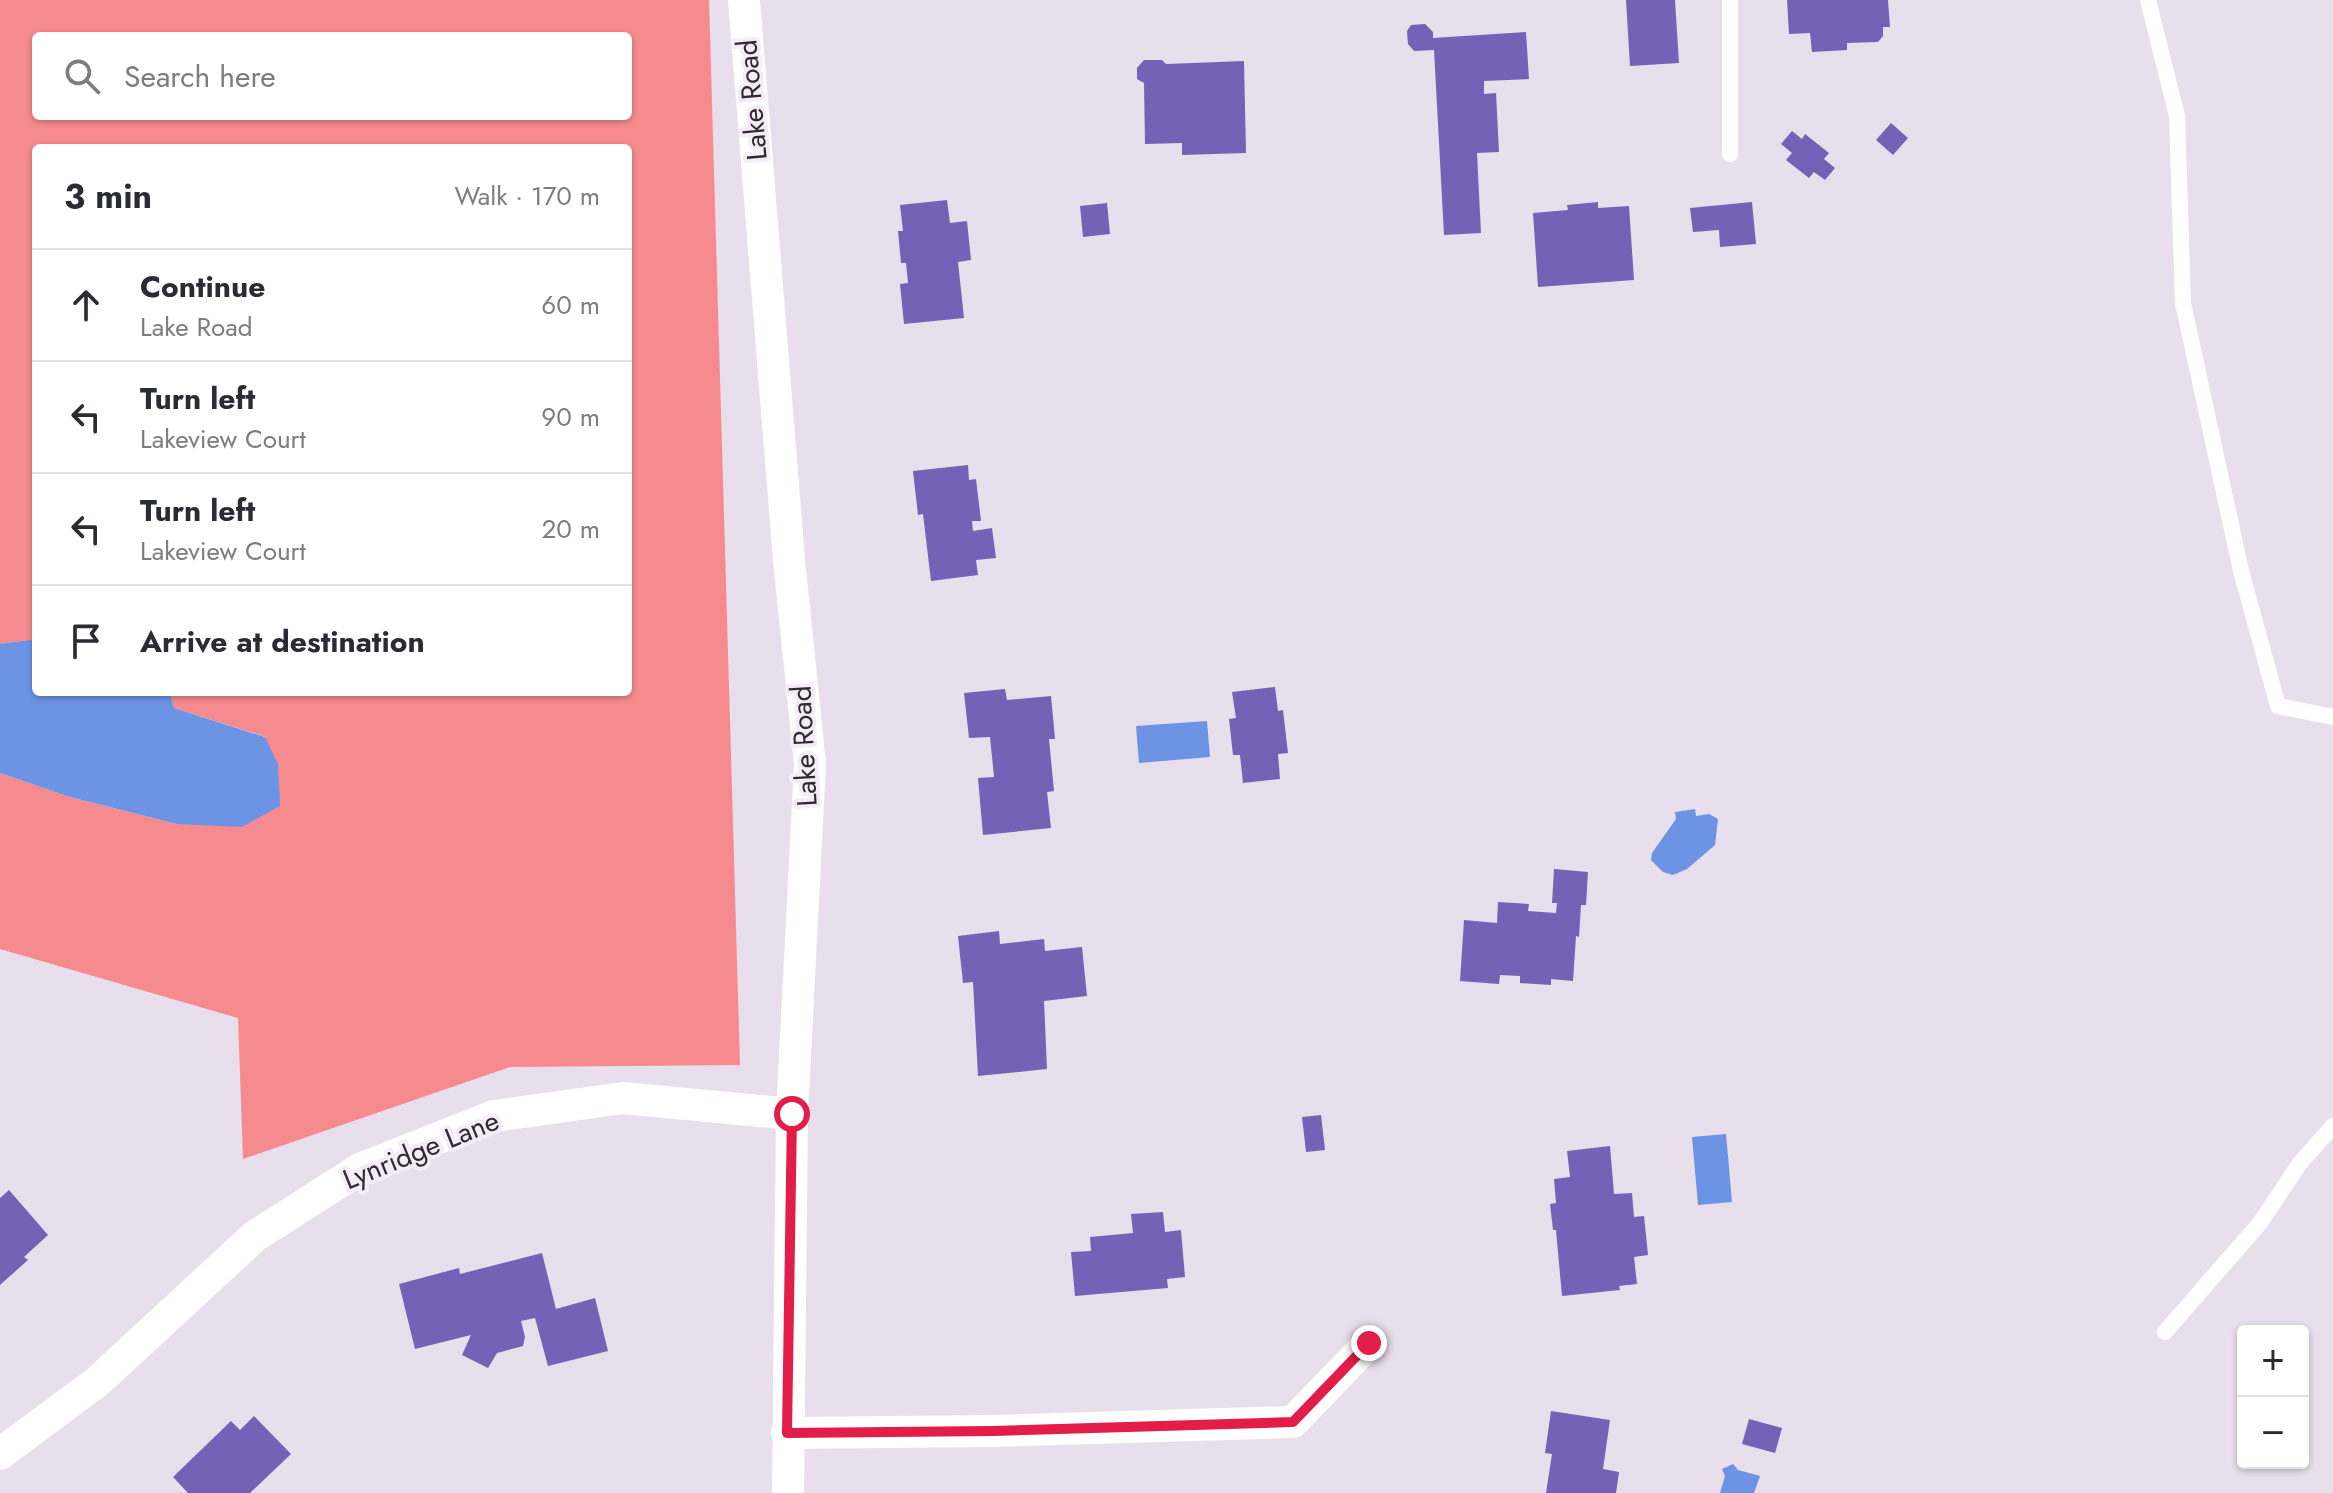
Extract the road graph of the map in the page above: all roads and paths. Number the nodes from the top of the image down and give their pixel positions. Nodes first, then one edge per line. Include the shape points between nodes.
1 (744, 0) edge
2 (1730, 0) edge
3 (2148, 0) edge
4 (1730, 154) dead end
5 (2333, 717) edge
6 (792, 1114) junction
7 (2333, 1126) edge
8 (2165, 1332) dead end
9 (1369, 1343) dead end
10 (787, 1433) junction
11 (0, 1454) edge
12 (788, 1493) edge

1 - 6 street, Lake Road via 810,764
2 - 4 lane
3 - 5 lane via 2177,116 2183,303 2241,571 2278,706
6 - 10 street, Lake Road
6 - 11 street, Lynridge Lane via 623,1098 494,1116 360,1169 255,1236 97,1382
7 - 8 lane via 2300,1163 2260,1223
9 - 10 street via 1293,1422
10 - 12 street, Lake Road

